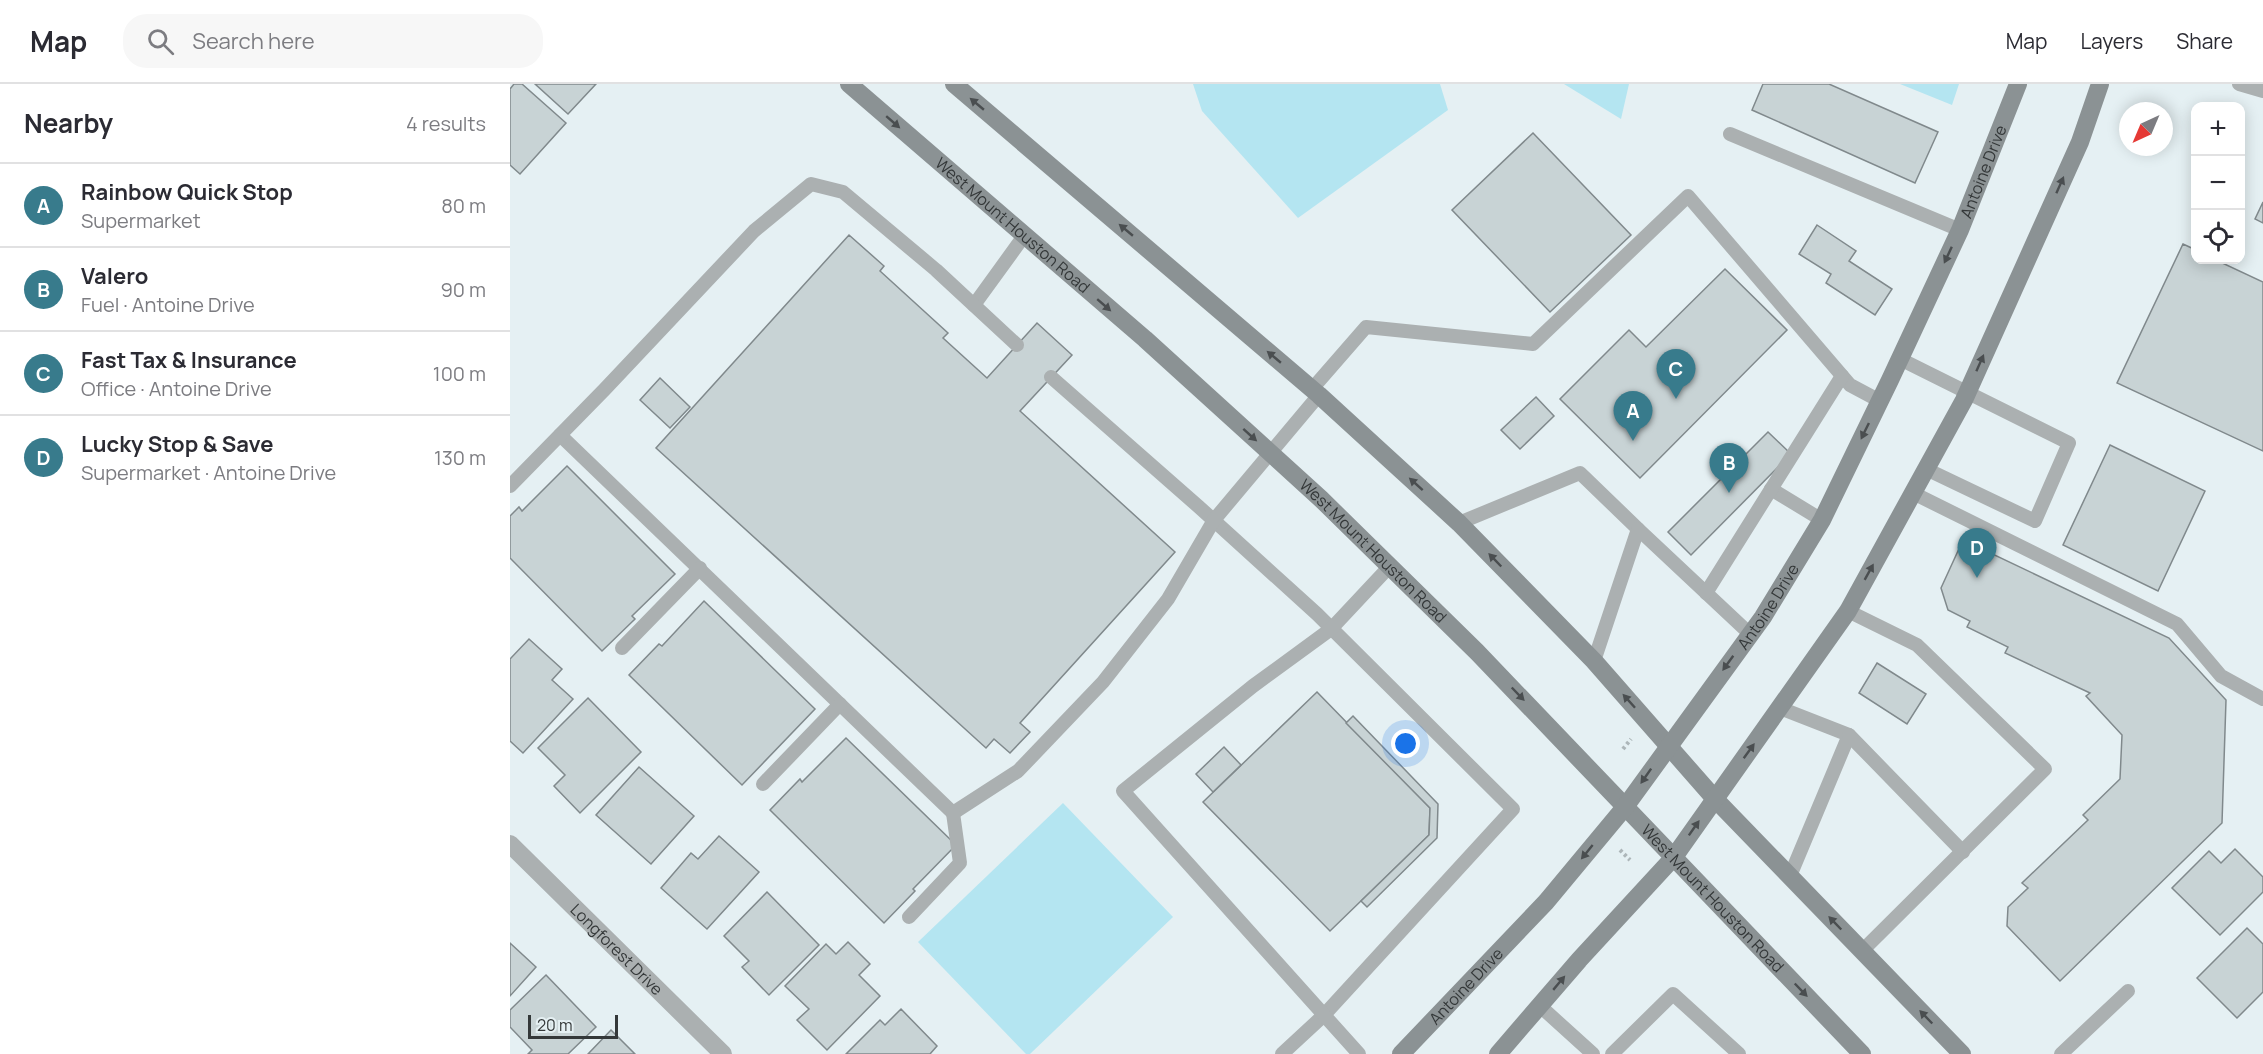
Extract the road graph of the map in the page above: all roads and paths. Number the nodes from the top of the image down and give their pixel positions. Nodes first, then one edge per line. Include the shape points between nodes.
1 (849, 84) edge
2 (954, 84) edge
3 (2018, 84) edge
4 (2100, 84) edge
5 (2239, 84) edge
6 (2260, 88) edge
7 (1730, 134) dead end
8 (1960, 230) junction
9 (1024, 236) junction
10 (974, 305) junction
11 (1017, 345) dead end
12 (1900, 359) junction
13 (1842, 376) junction
14 (1051, 377) dead end
15 (1315, 392) junction
16 (1967, 393) junction
17 (1880, 401) junction
18 (560, 435) junction
19 (1270, 453) junction
20 (1926, 469) junction
21 (510, 486) edge
22 (1771, 489) junction
23 (1913, 493) junction
24 (1214, 520) junction
25 (1822, 520) junction
26 (1459, 523) junction
27 (1638, 529) junction
28 (1390, 566) junction
29 (700, 568) junction
30 (1706, 593) junction
31 (1848, 611) junction
32 (1331, 629) junction
33 (1750, 634) junction
34 (622, 648) dead end
35 (1593, 661) junction
36 (2263, 699) edge
37 (840, 704) junction
38 (1780, 708) junction
39 (1849, 735) junction
40 (1631, 739) dead end
41 (1668, 745) junction
42 (1623, 750) dead end
43 (763, 784) dead end
44 (1715, 799) junction
45 (1625, 807) junction
46 (953, 813) junction
47 (510, 844) edge
48 (1620, 850) dead end
49 (1963, 852) junction
50 (1674, 857) junction
51 (1630, 860) dead end
52 (1790, 876) junction
53 (909, 917) dead end
54 (1862, 951) junction
55 (2127, 992) dead end
56 (1540, 1006) junction
57 (1324, 1015) junction
58 (723, 1054) edge
59 (1282, 1054) edge
60 (1359, 1054) edge
61 (1401, 1054) edge
62 (1498, 1054) edge
63 (1593, 1054) edge
64 (1612, 1054) edge
65 (1738, 1054) edge
66 (1862, 1054) edge
67 (1962, 1054) edge
68 (2061, 1054) edge

1 -> 9 main road, West Mount Houston Road
15 -> 2 main road
3 - 8 main road, Antoine Drive
16 -> 4 main road via 2080,142
5 - 6 lane
7 - 8 lane
8 -> 12 main road, Antoine Drive
9 - 10 lane
9 -> 19 main road, West Mount Houston Road
10 - 11 lane
10 - 18 lane via 843,192 811,184 754,231
12 - 16 lane
12 - 17 main road, Antoine Drive
13 - 15 lane via 1688,196 1533,344 1366,327
13 - 17 lane via 1850,386
13 - 22 lane
14 - 24 lane
15 - 19 lane
26 -> 15 main road
16 - 20 main road
16 - 20 lane via 2069,443 2036,521
17 -> 25 main road, Antoine Drive
18 - 21 lane
18 - 29 lane
19 - 24 lane
19 - 28 main road, West Mount Houston Road
20 - 23 main road
22 - 25 lane
22 - 30 lane
31 -> 23 main road
23 - 36 lane via 2177,624 2221,676
24 - 32 lane
24 - 46 lane via 1168,599 1096,690 1018,771
25 - 33 main road, Antoine Drive
26 - 27 lane via 1580,473
35 -> 26 main road
27 - 30 lane
27 - 35 lane
28 - 32 lane
28 -> 45 main road, West Mount Houston Road
29 - 34 lane
29 - 37 lane
30 - 33 lane
31 - 38 main road
31 - 49 lane via 1917,645 2046,769
32 - 57 lane via 1513,809
32 - 57 lane via 1253,686 1124,791
33 -> 41 main road, Antoine Drive
41 -> 35 main road
37 - 43 lane
37 - 46 lane
38 - 39 lane
44 -> 38 main road
39 - 49 lane
39 - 52 lane
40 - 42 path
41 - 44 main road
41 -> 45 main road, Antoine Drive
50 -> 44 main road
44 - 52 main road
45 - 50 main road, West Mount Houston Road
45 -> 61 main road, Antoine Drive via 1545,902
46 - 53 lane via 960,863
47 - 58 street, Longforest Drive
48 - 51 path
49 - 54 lane
56 -> 50 main road
50 -> 66 main road, West Mount Houston Road
54 -> 52 main road
67 -> 54 main road
55 - 68 lane
56 - 62 main road
56 - 63 lane
57 - 59 lane
57 - 60 lane
64 - 65 lane via 1673,994

